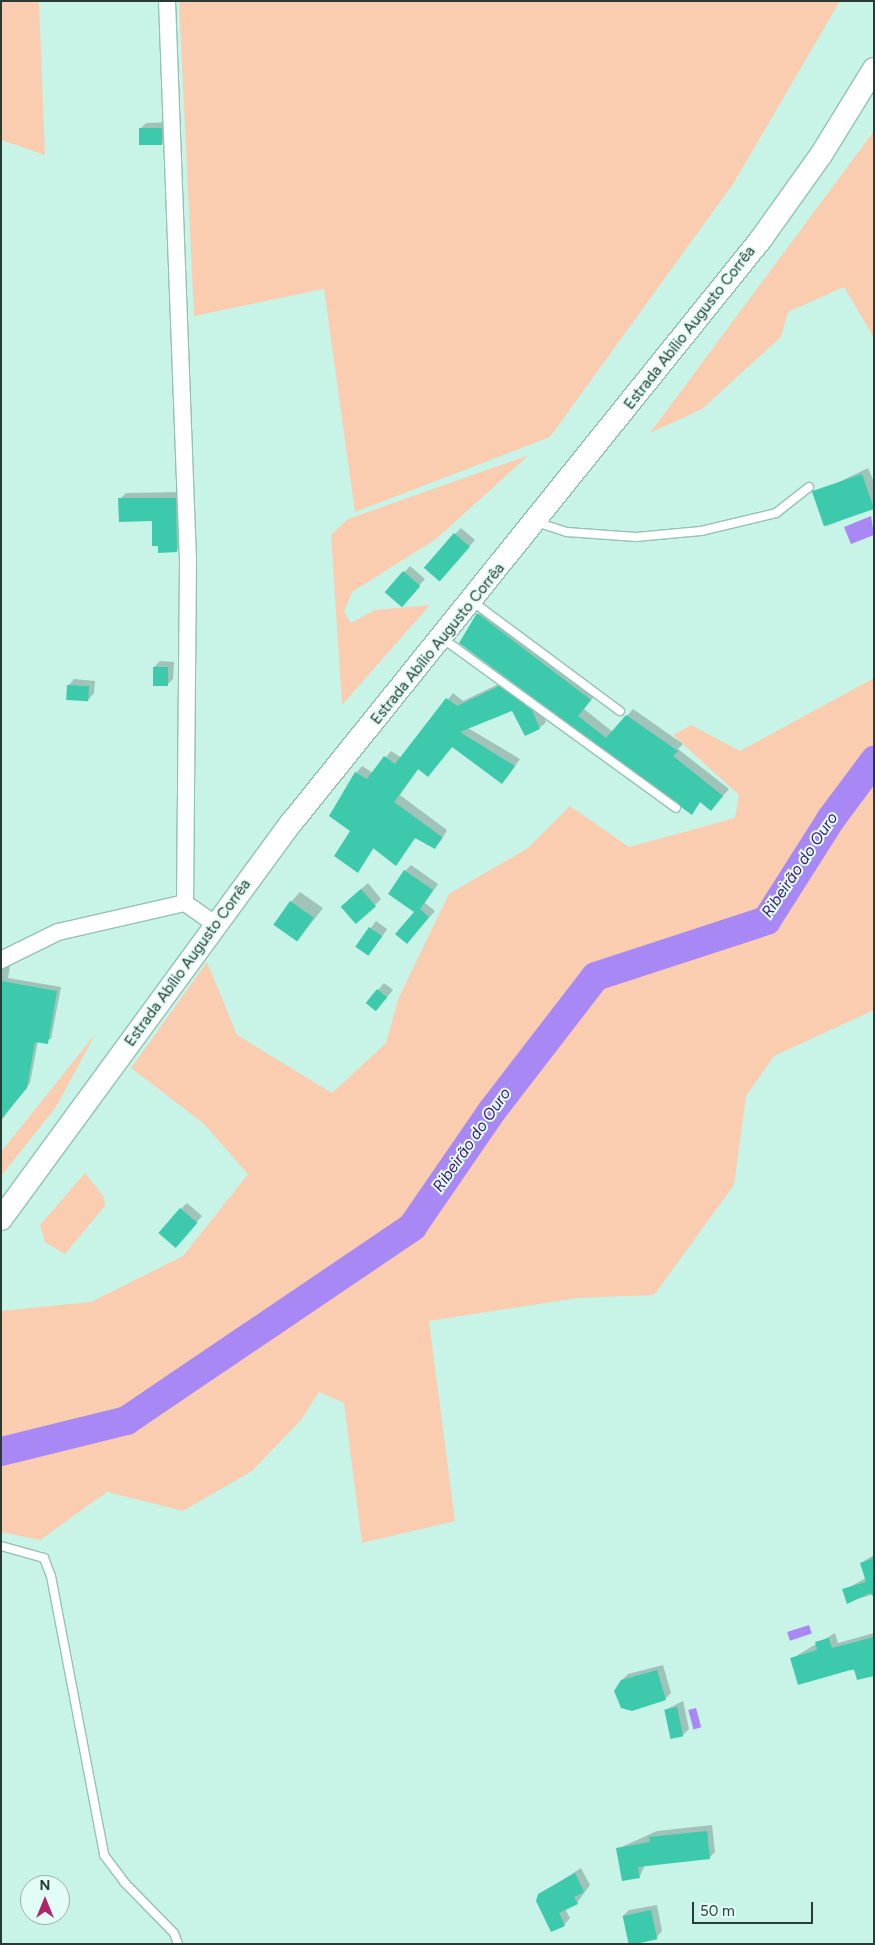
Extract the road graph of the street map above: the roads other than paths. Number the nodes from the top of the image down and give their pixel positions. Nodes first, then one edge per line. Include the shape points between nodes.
1 (167, 1) edge
2 (874, 69) edge
3 (809, 487) dead end
4 (536, 522) junction
5 (472, 601) junction
6 (442, 638) junction
7 (620, 710) dead end
8 (676, 808) dead end
9 (185, 903) junction
10 (215, 924) junction
11 (1, 960) edge
12 (1, 1219) edge
13 (1, 1546) edge
14 (178, 1944) edge

1 - 9 street via 188,561
2 - 4 main road, Estrada Abílio Augusto Corrêa via 821,155 760,239
3 - 4 lane via 776,513 701,531 636,536 567,532
4 - 5 main road, Estrada Abílio Augusto Corrêa
5 - 6 main road, Estrada Abílio Augusto Corrêa
5 - 7 lane
6 - 8 lane
6 - 10 main road, Estrada Abílio Augusto Corrêa
9 - 10 street
9 - 11 street via 58,932
10 - 12 main road, Estrada Abílio Augusto Corrêa
13 - 14 lane via 44,1558 51,1576 104,1855

